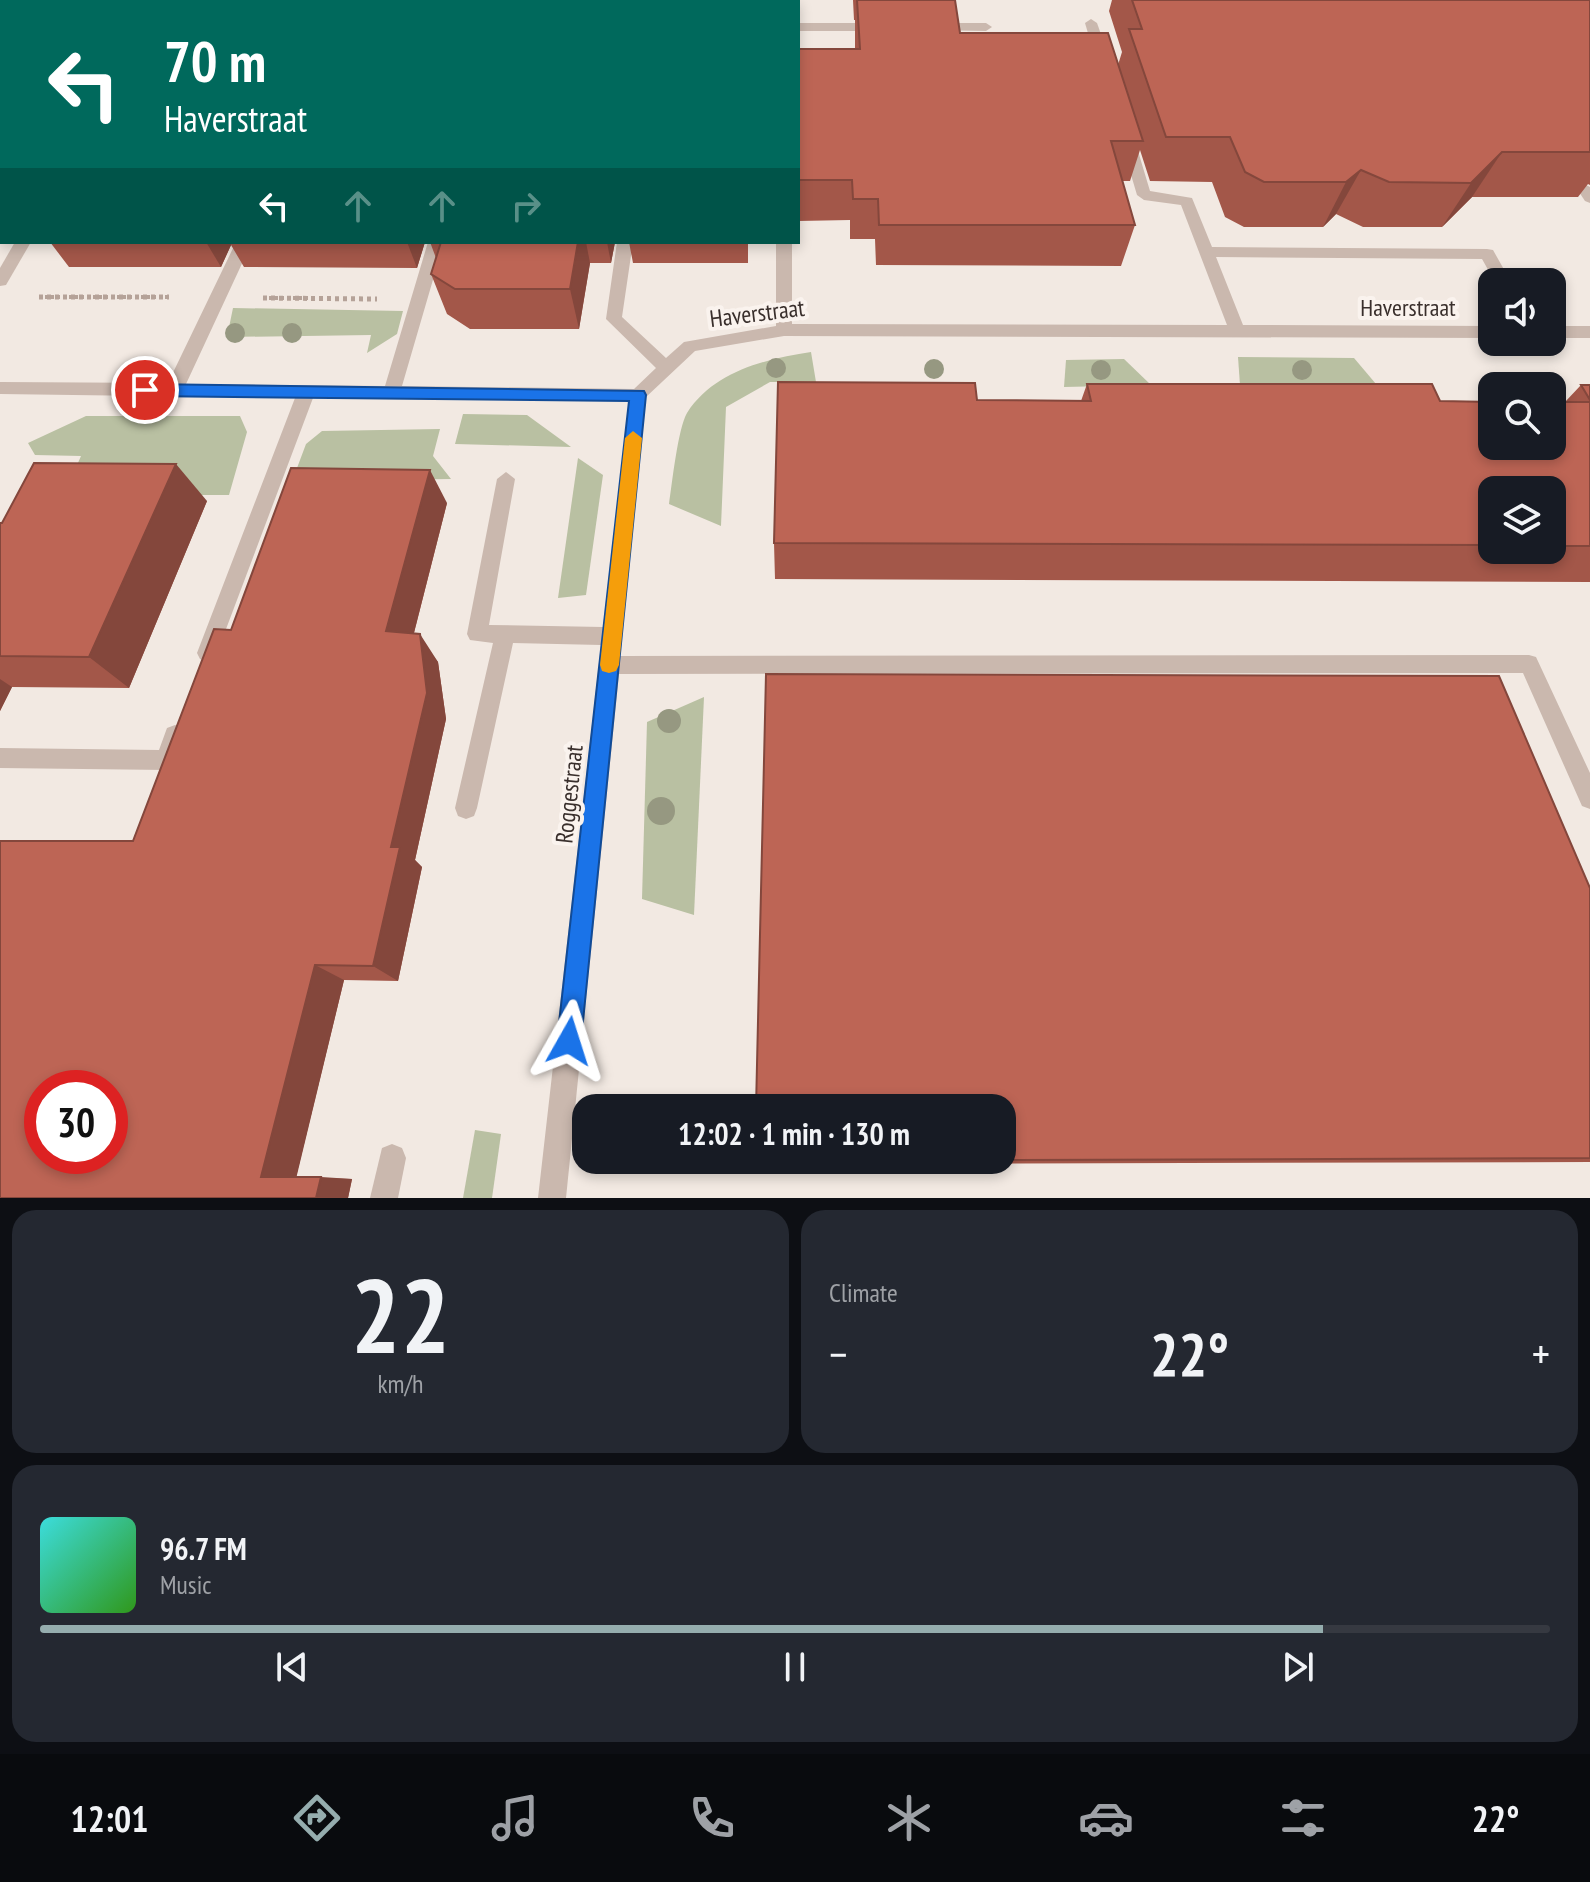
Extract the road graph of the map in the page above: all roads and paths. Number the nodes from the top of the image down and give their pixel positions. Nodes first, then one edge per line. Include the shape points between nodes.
1 (1091, 23) dead end
2 (800, 27) edge
3 (892, 27) edge
4 (923, 27) edge
5 (986, 27) dead end
6 (1105, 66) edge
7 (1122, 123) edge
8 (22, 244) edge
9 (243, 244) edge
10 (435, 244) edge
11 (625, 244) edge
12 (784, 244) edge
13 (1207, 252) junction
14 (1495, 268) edge
15 (0, 280) edge
16 (784, 330) junction
17 (1237, 331) junction
18 (1478, 332) edge
19 (1566, 332) edge
20 (1590, 332) edge
21 (666, 368) junction
22 (0, 388) edge
23 (174, 390) junction
24 (306, 392) junction
25 (391, 393) junction
26 (638, 395) junction
27 (506, 479) dead end
28 (505, 634) junction
29 (612, 636) junction
30 (609, 665) junction
31 (199, 674) edge
32 (182, 717) edge
33 (0, 758) edge
34 (1590, 798) edge
35 (466, 808) dead end
36 (392, 1158) dead end
37 (384, 1198) edge
38 (552, 1198) edge

1 - 6 street
2 - 3 street
4 - 5 street
7 - 13 street via 1144,195 1187,201
8 - 15 street
9 - 23 street
10 - 25 street
11 - 21 street via 614,319
12 - 16 street
13 - 14 street via 1487,254
13 - 17 street
16 - 17 street, Haverstraat
16 - 21 street, Haverstraat via 690,346
17 - 18 street, Haverstraat
19 - 20 street
21 - 26 street, Haverstraat
22 - 23 street
23 - 24 street
24 - 25 street
24 - 31 street
25 - 26 street
26 - 29 street, Roggestraat
27 - 28 street via 477,634
28 - 29 street
28 - 35 street
29 - 30 street, Roggestraat
30 - 34 street via 1529,664
30 - 38 street, Roggestraat
32 - 33 street via 166,760
36 - 37 street

